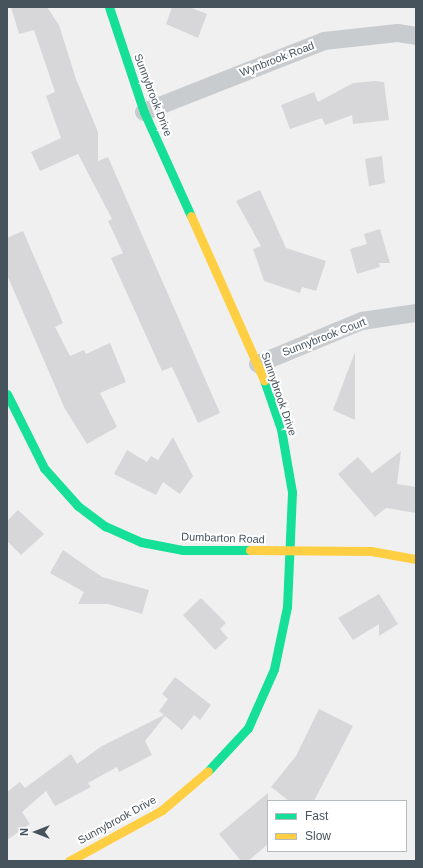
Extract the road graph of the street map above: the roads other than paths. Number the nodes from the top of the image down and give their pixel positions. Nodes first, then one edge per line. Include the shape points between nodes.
1 (109, 7) edge
2 (416, 36) edge
3 (144, 112) junction
4 (416, 313) edge
5 (258, 364) junction
6 (7, 394) edge
7 (290, 550) junction
8 (416, 559) edge
9 (80, 858) edge

1 - 3 street, Sunnybrook Drive
2 - 3 street, Wynbrook Road via 398,34 324,41
3 - 5 street, Sunnybrook Drive
4 - 5 street, Sunnybrook Court via 362,320
5 - 7 street, Sunnybrook Drive via 281,429 292,492
6 - 7 street, Dumbarton Road via 44,468 78,506 105,526 141,542 183,550 255,553
7 - 8 street, Dumbarton Road via 371,551
7 - 9 street, Sunnybrook Drive via 287,607 274,668 248,728 213,767 162,810

